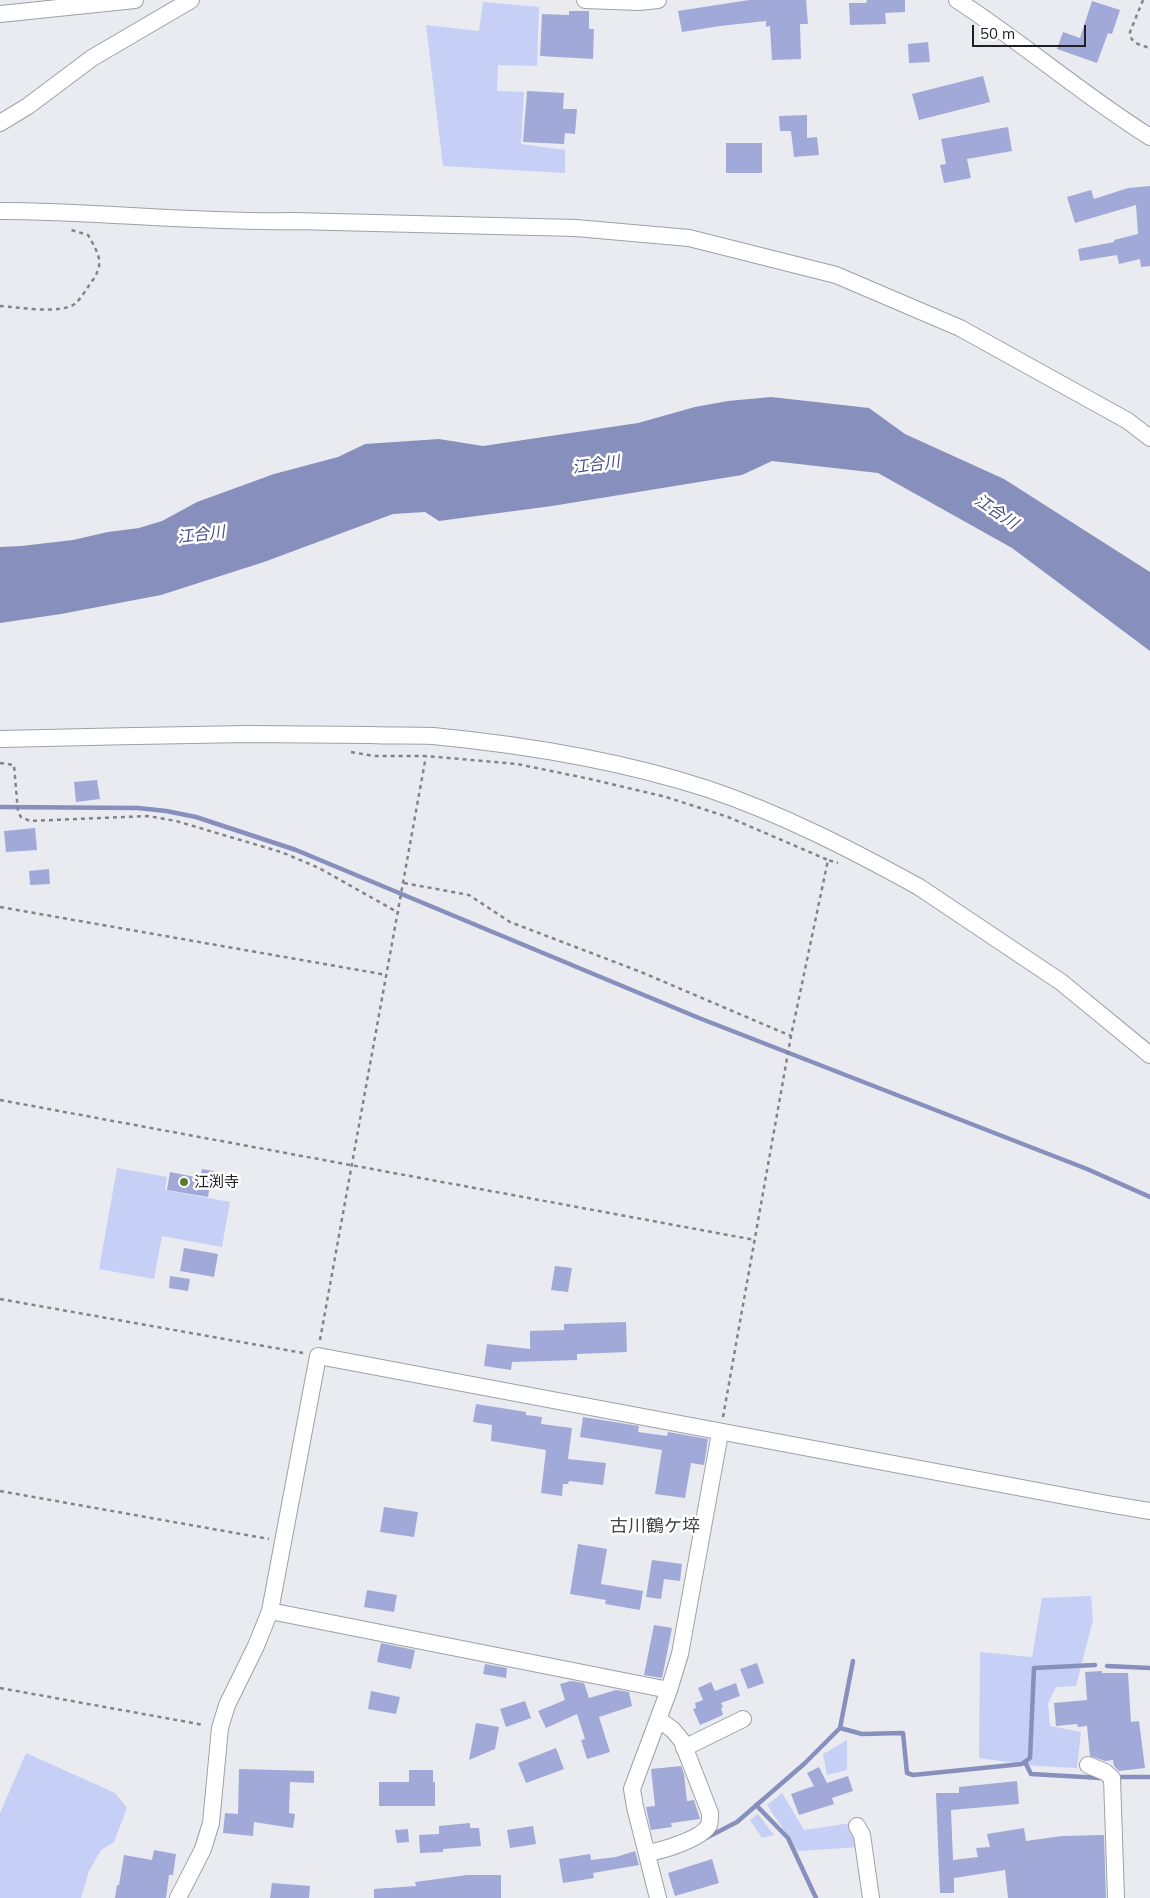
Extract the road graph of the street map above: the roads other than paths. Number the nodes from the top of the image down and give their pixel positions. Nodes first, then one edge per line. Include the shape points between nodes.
1 (134, 0) edge
2 (192, 0) edge
3 (585, 0) edge
4 (658, 0) edge
5 (957, 0) edge
6 (0, 14) edge
7 (0, 123) edge
8 (1150, 137) edge
9 (0, 211) edge
10 (1150, 438) edge
11 (0, 739) edge
12 (1150, 1055) edge
13 (720, 1433) junction
14 (1150, 1510) edge
15 (270, 1611) junction
16 (669, 1690) junction
17 (658, 1719) junction
18 (743, 1719) dead end
19 (684, 1748) junction
20 (1088, 1766) dead end
21 (857, 1826) dead end
22 (647, 1853) junction
23 (178, 1898) edge
24 (658, 1898) edge
25 (871, 1898) edge
26 (1116, 1898) edge

1 - 6 street
2 - 7 street via 92,58
3 - 4 street
5 - 8 street
9 - 10 street via 128,214 252,222 576,228 689,238 836,275 960,328 1128,421
11 - 12 street via 282,734 430,736 533,748 619,764 708,789 782,817 912,883 1061,982
13 - 14 street
13 - 15 street via 318,1356
13 - 16 street via 680,1654
15 - 16 street
15 - 23 street via 227,1706 220,1728 211,1823 203,1849
16 - 17 street
17 - 19 street via 673,1730
17 - 22 street via 632,1789
18 - 19 street
19 - 22 street via 710,1813 709,1825 701,1835
20 - 26 street via 1112,1778
21 - 25 street via 862,1835
22 - 24 street

